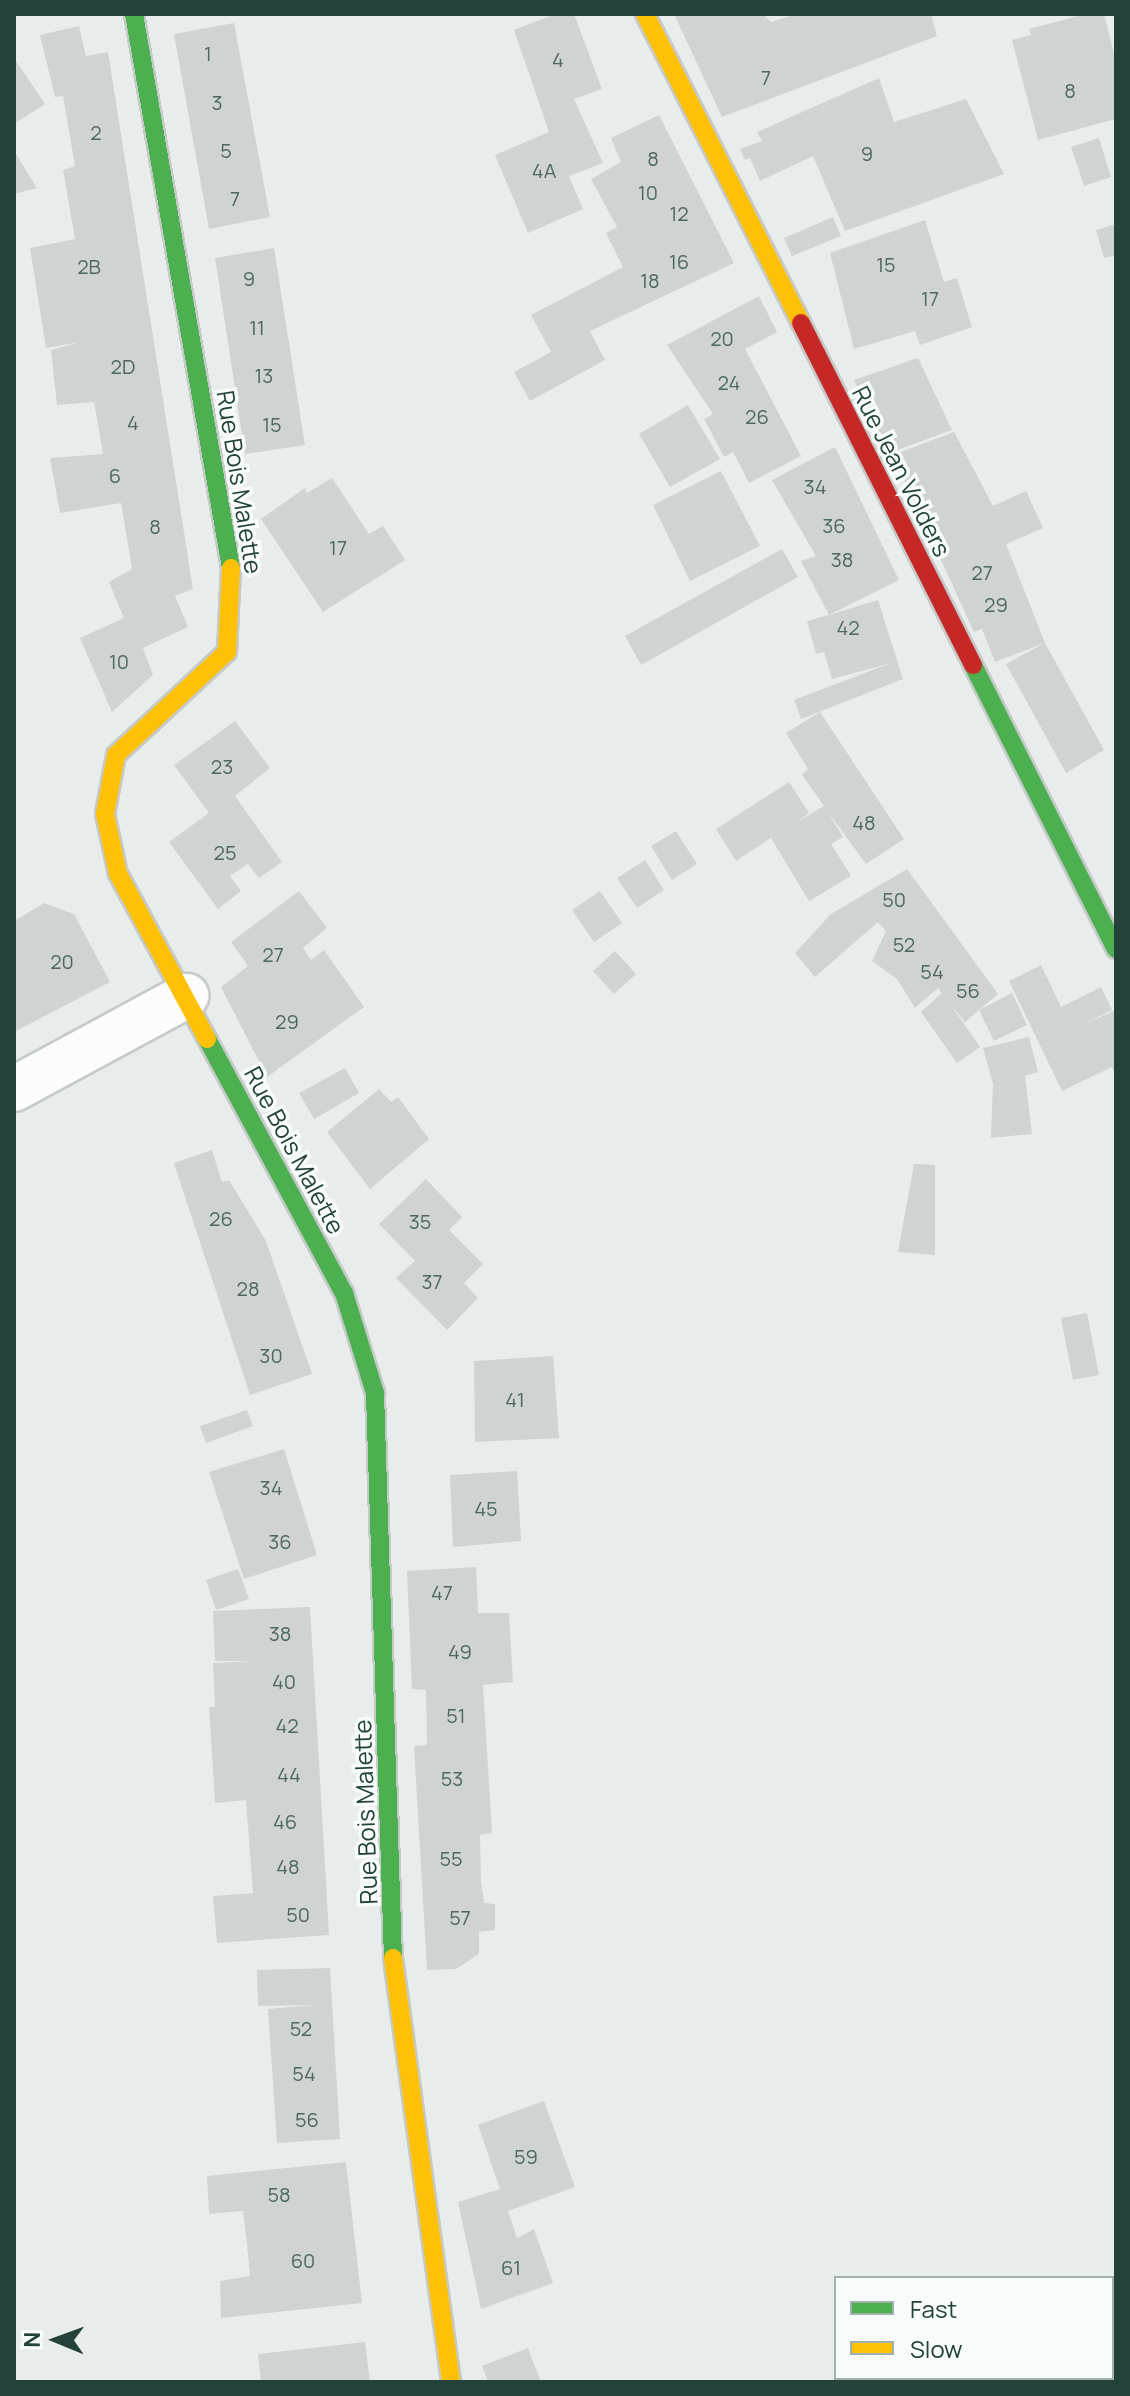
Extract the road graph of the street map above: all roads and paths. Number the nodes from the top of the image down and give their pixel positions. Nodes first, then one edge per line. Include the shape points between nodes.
1 (134, 14) edge
2 (645, 14) edge
3 (1116, 949) edge
4 (186, 996) junction
5 (14, 1089) edge
6 (451, 2382) edge

1 - 4 street, Rue Bois Malette via 233,581 227,652 116,755 105,814 118,874
2 - 3 street, Rue Jean Volders
4 - 5 street
4 - 6 street, Rue Bois Malette via 344,1293 375,1393 394,1983

